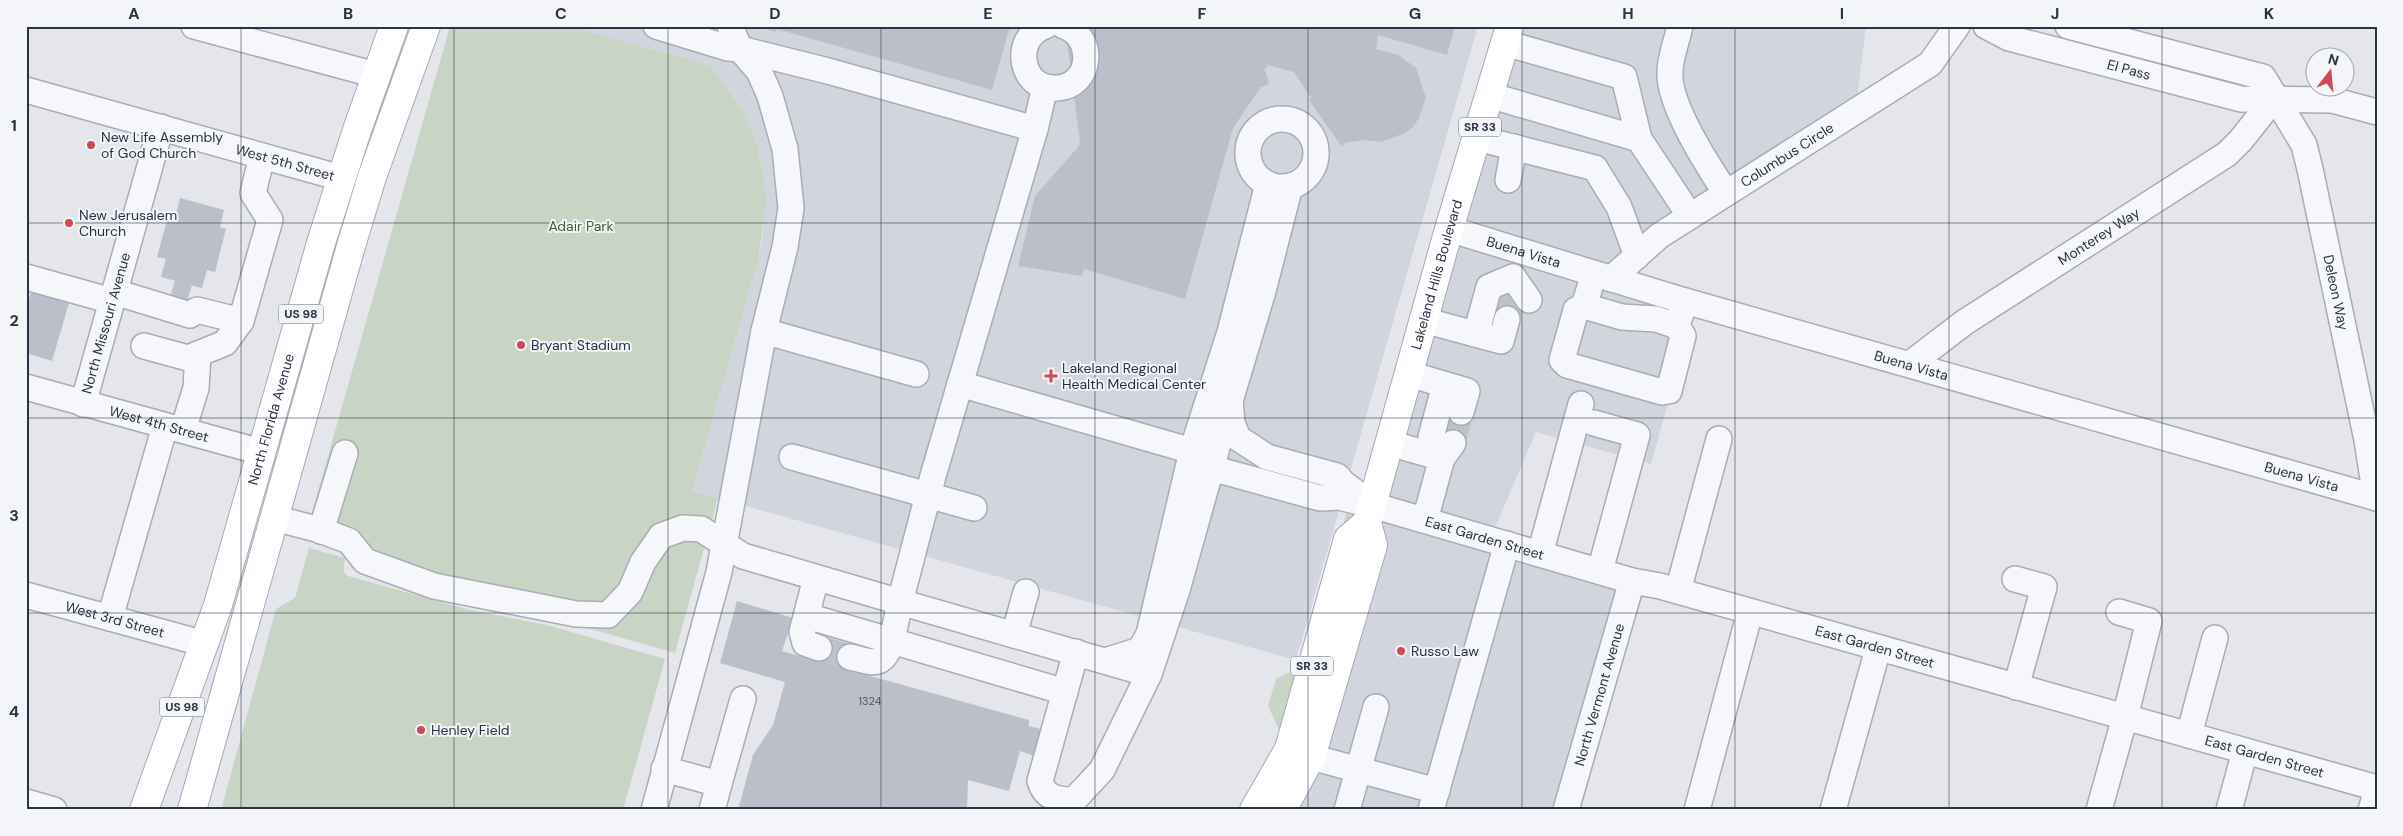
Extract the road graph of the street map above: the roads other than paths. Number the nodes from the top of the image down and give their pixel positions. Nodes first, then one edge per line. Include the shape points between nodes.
1 (194, 26) edge
2 (394, 26) edge
3 (426, 26) edge
4 (656, 26) edge
5 (730, 26) edge
6 (1044, 26) edge
7 (1064, 26) edge
8 (1680, 26) edge
9 (1957, 26) edge
10 (1986, 26) edge
11 (2068, 26) edge
12 (1508, 35) edge
13 (740, 49) junction
14 (376, 75) junction
15 (1045, 87) junction
16 (26, 90) edge
17 (1490, 95) junction
18 (2275, 97) junction
19 (2377, 112) edge
20 (162, 128) junction
21 (1035, 129) junction
22 (1477, 138) junction
23 (1639, 139) junction
24 (1514, 147) junction
25 (262, 156) junction
26 (341, 178) junction
27 (1508, 180) dead end
28 (1726, 193) junction
29 (1690, 216) junction
30 (1449, 229) junction
31 (351, 246) junction
32 (1514, 249) junction
33 (1637, 256) junction
34 (1602, 276) junction
35 (26, 277) edge
36 (114, 297) junction
37 (1685, 301) junction
38 (1584, 306) junction
39 (1424, 320) junction
40 (241, 321) junction
41 (1511, 323) tunnel mouth
42 (1677, 326) junction
43 (764, 331) junction
44 (1476, 334) junction
45 (144, 346) dead end
46 (198, 355) junction
47 (1910, 364) junction
48 (916, 374) dead end
49 (1409, 374) junction
50 (960, 384) junction
51 (1445, 385) junction
52 (26, 387) edge
53 (1230, 401) junction
54 (83, 404) junction
55 (1461, 412) tunnel mouth
56 (174, 428) junction
57 (1719, 439) dead end
58 (1389, 443) junction
59 (1447, 450) junction
60 (1192, 451) junction
61 (262, 452) junction
62 (345, 453) dead end
63 (792, 457) dead end
64 (1214, 459) junction
65 (1343, 483) junction
66 (928, 495) junction
67 (2376, 498) edge
68 (974, 508) dead end
69 (1370, 514) junction
70 (274, 518) junction
71 (1425, 520) junction
72 (321, 531) junction
73 (724, 544) junction
74 (1507, 544) junction
75 (1540, 554) junction
76 (1600, 571) junction
77 (816, 578) junction
78 (2015, 579) dead end
79 (1632, 581) junction
80 (1678, 591) junction
81 (1026, 592) dead end
82 (27, 598) edge
83 (900, 602) junction
84 (1750, 612) junction
85 (2119, 612) dead end
86 (806, 616) junction
87 (110, 618) junction
88 (1014, 634) junction
89 (2215, 638) dead end
90 (892, 641) junction
91 (205, 644) junction
92 (819, 648) tunnel mouth
93 (1878, 649) junction
94 (1076, 652) junction
95 (850, 657) tunnel mouth
96 (1105, 661) junction
97 (1149, 674) junction
98 (2016, 687) junction
99 (1065, 692) junction
100 (743, 699) dead end
101 (1376, 707) dead end
102 (2125, 717) junction
103 (2189, 735) junction
104 (2246, 751) junction
105 (1311, 757) junction
106 (664, 769) junction
107 (1358, 771) junction
108 (719, 784) junction
109 (2377, 789) edge
110 (1434, 800) edge
111 (26, 802) edge
112 (54, 810) edge
113 (144, 810) edge
114 (179, 810) edge
115 (192, 810) edge
116 (654, 810) edge
117 (712, 810) edge
118 (1254, 810) edge
119 (1282, 810) edge
120 (1346, 810) edge
121 (1566, 810) edge
122 (1697, 810) edge
123 (1833, 810) edge
124 (2098, 810) edge
125 (2229, 810) edge
126 (2371, 810) edge

1 - 14 street
2 - 14 main road, North Florida Avenue / US 98
3 - 31 main road, US 98
4 - 13 street
5 - 13 street
6 - 15 street via 1030,35 1022,54 1028,74
7 - 15 street via 1078,34 1084,43 1086,64 1082,74 1066,86
8 - 28 street via 1670,72 1675,99 1703,159
9 - 28 street, Columbus Circle via 1930,64
10 - 18 street, El Pass via 2009,38 2242,98
11 - 18 street, El Pass via 2263,77
12 - 17 main road, Lakeland Hills Boulevard / SR 33
12 - 23 street via 1624,77
13 - 21 street
13 - 43 street via 759,72 770,96 785,149 791,208 785,247
14 - 26 main road, North Florida Avenue / US 98
15 - 21 street
16 - 20 street, West 5th Street
17 - 22 main road, Lakeland Hills Boulevard / SR 33
17 - 23 street
18 - 19 street, El Pass via 2332,100
18 - 47 street, Monterey Way via 2227,154 1965,322
18 - 67 street, Deleon Way via 2304,144 2367,440
20 - 25 street, West 5th Street
20 - 36 street, North Missouri Avenue
21 - 50 street
22 - 24 street
22 - 30 main road, Lakeland Hills Boulevard / SR 33
23 - 29 street
24 - 27 street
24 - 33 street via 1595,168 1619,208
25 - 26 street, West 5th Street
25 - 40 street via 253,193 270,220
26 - 31 main road
26 - 61 main road, North Florida Avenue / US 98
28 - 29 street, Columbus Circle
29 - 33 street, Columbus Circle via 1659,236
30 - 32 street, Buena Vista
30 - 39 main road, Lakeland Hills Boulevard / SR 33
31 - 70 main road, US 98
32 - 34 street, Buena Vista
32 - 44 street via 1519,291 1489,287
33 - 34 street, Columbus Circle
34 - 37 street, Buena Vista
34 - 38 street
35 - 36 street
36 - 40 street via 146,302 190,315 186,298
36 - 54 street, North Missouri Avenue
37 - 42 street
37 - 47 street, Buena Vista
38 - 42 street via 1622,318 1656,319
38 - 42 street via 1576,310 1562,360 1567,365 1662,392 1669,391 1683,336
39 - 44 street
39 - 49 main road, Lakeland Hills Boulevard / SR 33
40 - 46 street via 225,343
41 - 44 street via 1501,341
43 - 48 street
43 - 73 street
45 - 46 street via 188,358
46 - 56 street via 196,388
47 - 67 street, Buena Vista
49 - 51 street
49 - 58 main road, Lakeland Hills Boulevard / SR 33
50 - 60 street
50 - 66 street
51 - 55 street via 1467,391
51 - 59 street via 1431,437
52 - 54 street, West 4th Street
53 - 60 street via 1263,291 1279,185
53 - 64 street
53 - 65 street via 1232,423 1238,438 1267,457 1337,476
54 - 56 street, West 4th Street
56 - 61 street, West 4th Street
56 - 87 street
57 - 80 street
58 - 59 street
58 - 69 main road, Lakeland Hills Boulevard / SR 33
59 - 71 street
60 - 64 street
60 - 96 street via 1149,634 1140,650
61 - 91 main road, North Florida Avenue / US 98
62 - 72 street
63 - 66 street
64 - 65 street via 1334,484
64 - 69 street via 1320,498 1339,497
64 - 97 street
65 - 69 street
66 - 68 street
66 - 83 street
69 - 71 street, East Garden Street
69 - 105 main road, Lakeland Hills Boulevard / SR 33 via 1373,545
69 - 118 main road, SR 33 via 1348,539 1289,749
70 - 72 street
70 - 115 main road, US 98
71 - 74 street, East Garden Street
72 - 73 street via 349,541 365,561 434,586 576,614 608,615 630,592 643,562 661,536 682,528 701,529
73 - 77 street via 743,556
73 - 106 street
74 - 75 street, East Garden Street
74 - 110 street
75 - 76 street, East Garden Street
75 - 76 street via 1588,414 1637,435
76 - 79 street, East Garden Street
77 - 83 street
77 - 86 street
78 - 98 street via 2044,587
79 - 80 street, East Garden Street
79 - 121 street, North Vermont Avenue
80 - 84 street, East Garden Street
81 - 88 street
82 - 87 street, West 3rd Street
83 - 88 street
83 - 90 street
84 - 93 street, East Garden Street
84 - 122 street
85 - 102 street via 2149,621
86 - 90 street
86 - 92 street via 802,632 805,643
87 - 91 street, West 3rd Street
88 - 94 street
89 - 103 street
90 - 95 street via 886,657 879,661
90 - 99 street
91 - 113 main road, North Florida Avenue / US 98
91 - 114 main road via 214,670 211,701
93 - 98 street, East Garden Street
93 - 123 street
94 - 96 street
94 - 99 street
96 - 97 street
97 - 99 street via 1102,770 1074,800 1050,797 1042,790 1040,781
98 - 102 street, East Garden Street
100 - 108 street
101 - 107 street
102 - 103 street, East Garden Street
102 - 124 street
103 - 104 street, East Garden Street
104 - 109 street, East Garden Street
104 - 125 street
105 - 107 street
105 - 119 main road, Lakeland Hills Boulevard / SR 33
106 - 108 street
106 - 116 street
107 - 110 street
107 - 120 street
108 - 117 street
109 - 126 street
111 - 112 street

